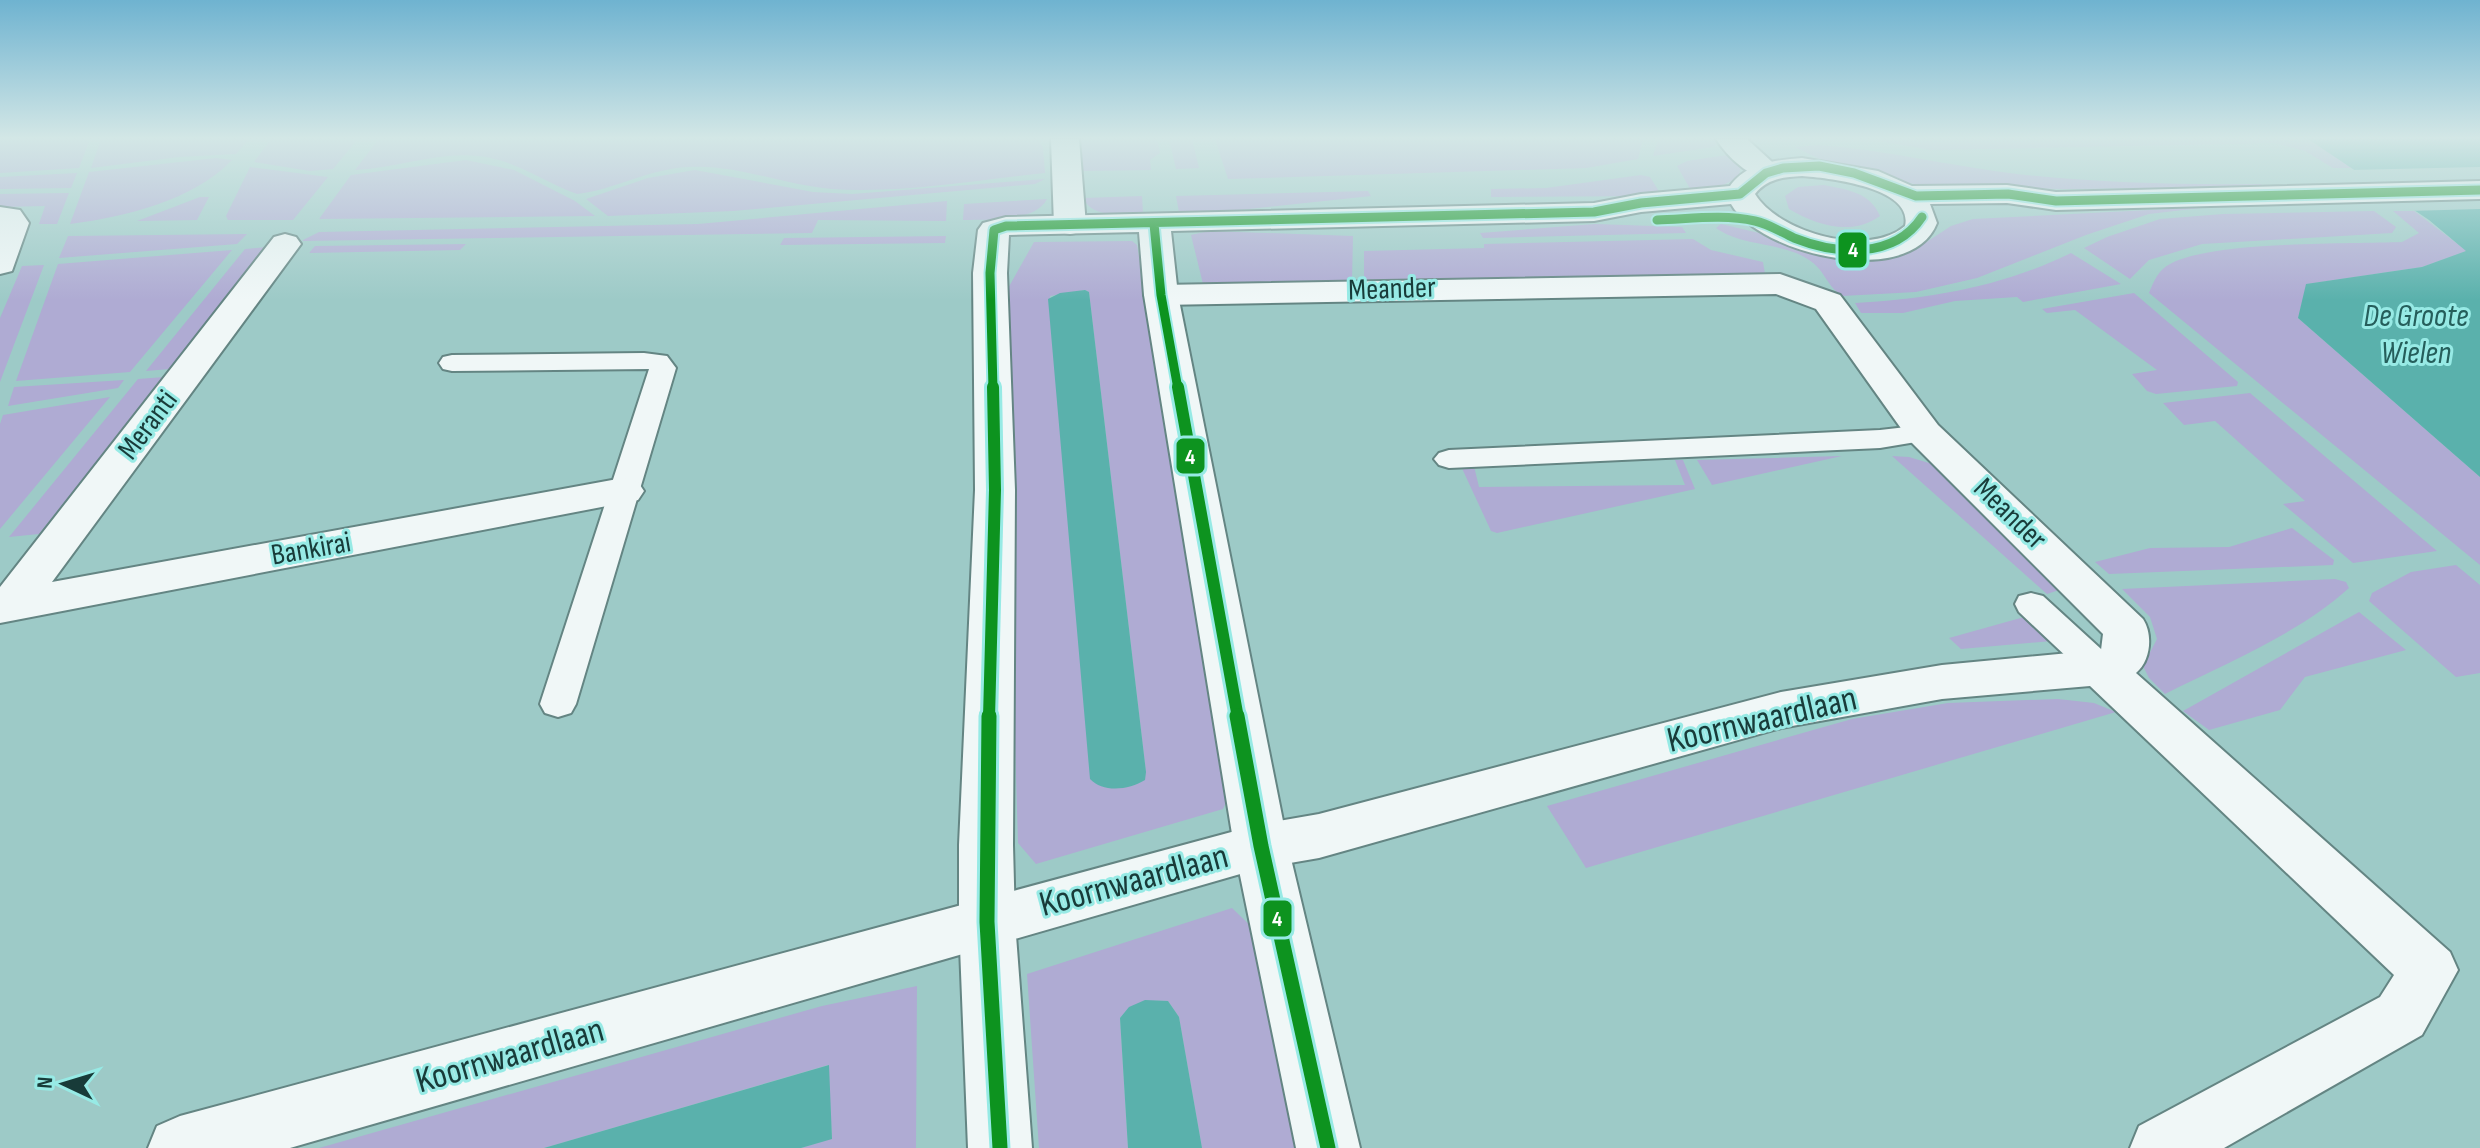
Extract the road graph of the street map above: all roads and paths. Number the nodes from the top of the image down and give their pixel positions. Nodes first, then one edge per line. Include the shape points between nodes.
1 (1068, 193) edge
2 (1746, 193) edge
3 (1897, 193) edge
4 (2369, 193) edge
5 (1913, 206) junction
6 (1749, 208) junction
7 (0, 216) edge
8 (1154, 224) junction
9 (1070, 225) junction
10 (285, 244) dead end
11 (0, 264) edge
12 (1161, 295) junction
13 (452, 363) dead end
14 (1924, 433) junction
15 (1449, 459) dead end
16 (623, 491) junction
17 (2031, 604) dead end
18 (5, 606) edge
19 (2100, 668) junction
20 (558, 704) dead end
21 (1261, 846) junction
22 (987, 922) junction
23 (2194, 1142) edge
24 (180, 1148) edge
25 (1000, 1148) edge
26 (1328, 1148) edge

1 - 9 street
2 - 6 street
3 - 5 street
4 - 5 street via 2056,201 2023,211
5 - 6 street via 1920,229 1909,239 1864,249 1804,241
6 - 8 street via 1654,220 1594,212
7 - 11 street via 13,223
8 - 9 street
8 - 12 street
9 - 22 street via 994,230
10 - 18 street, Meranti via 63,539
12 - 14 street, Meander via 1780,284 1828,302
12 - 21 street
13 - 16 lane via 658,362 663,368
14 - 15 lane
14 - 19 street, Meander via 2127,630 2123,660
16 - 18 street, Bankirai
16 - 20 lane
17 - 19 lane
19 - 21 street, Koornwaardlaan via 1942,682 1781,710 1319,836
19 - 23 street via 2429,970 2401,1016
21 - 22 street, Koornwaardlaan
21 - 26 street
22 - 24 street, Koornwaardlaan
22 - 25 street

